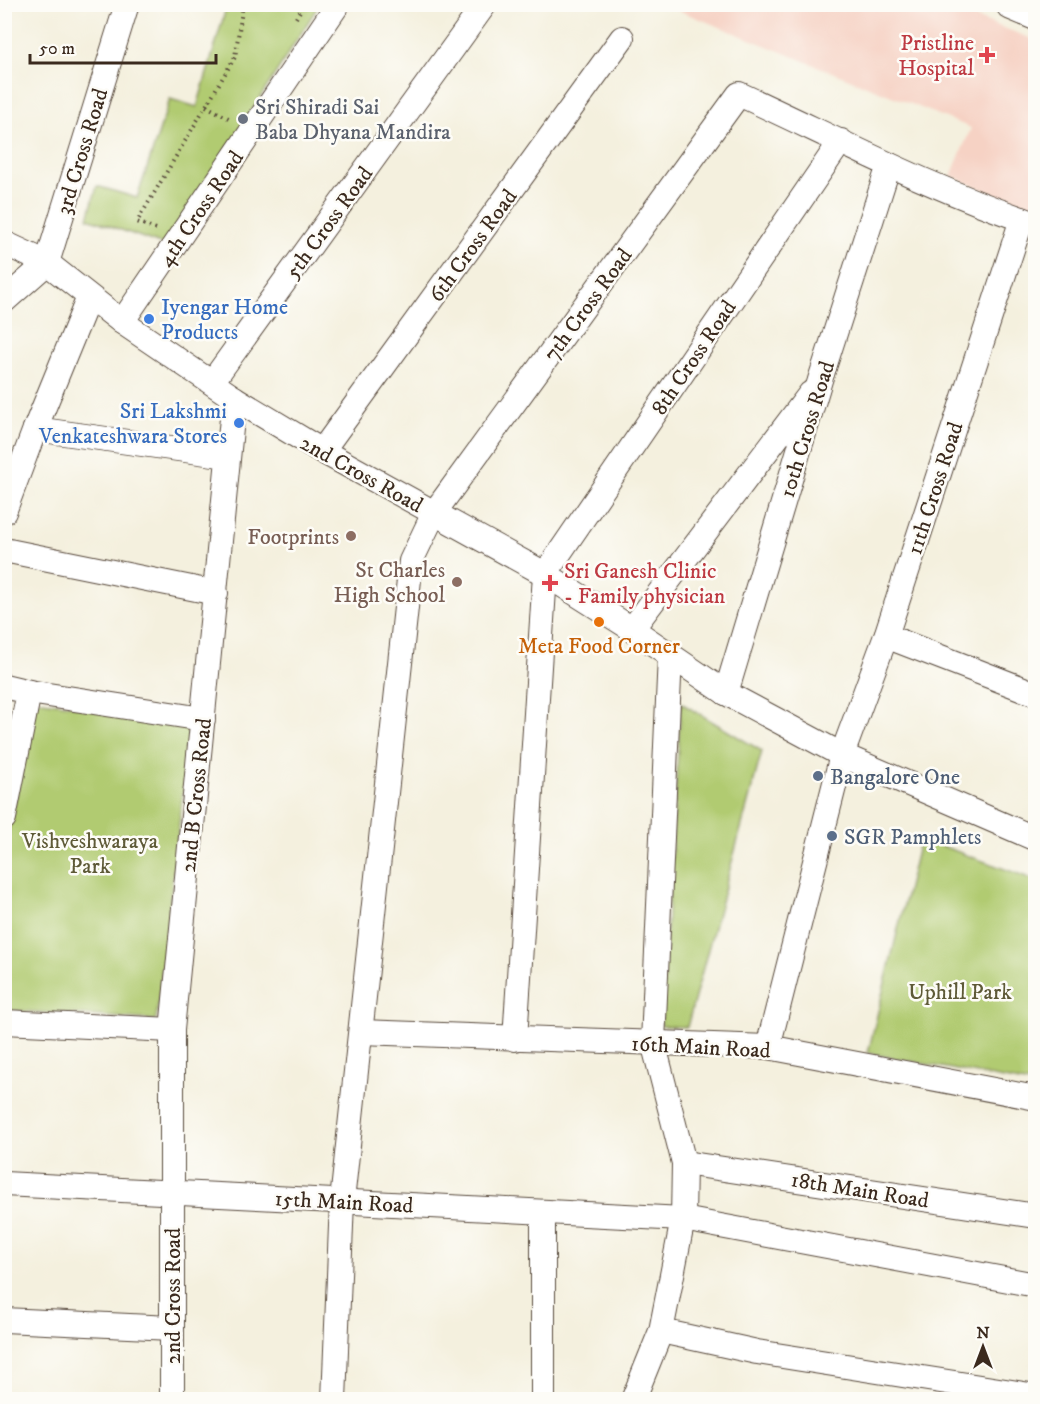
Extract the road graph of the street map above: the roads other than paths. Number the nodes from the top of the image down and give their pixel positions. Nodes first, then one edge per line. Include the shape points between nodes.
1 (127, 4) edge
2 (338, 4) edge
3 (485, 4) edge
4 (1012, 4) edge
5 (1035, 14) edge
6 (622, 38) dead end
7 (841, 141) junction
8 (889, 165) junction
9 (1029, 221) edge
10 (4, 243) edge
11 (47, 264) junction
12 (88, 297) junction
13 (4, 301) edge
14 (122, 322) junction
15 (820, 380) junction
16 (212, 382) junction
17 (234, 398) junction
18 (35, 429) junction
19 (322, 451) junction
20 (228, 456) junction
21 (4, 512) edge
22 (434, 513) junction
23 (4, 550) edge
24 (545, 574) junction
25 (216, 593) junction
26 (633, 629) junction
27 (886, 636) junction
28 (670, 655) junction
29 (4, 686) edge
30 (29, 692) junction
31 (726, 693) junction
32 (1035, 694) edge
33 (203, 719) junction
34 (842, 755) junction
35 (4, 818) edge
36 (1035, 838) edge
37 (4, 1022) edge
38 (172, 1030) junction
39 (361, 1032) junction
40 (515, 1039) junction
41 (653, 1042) junction
42 (768, 1047) junction
43 (1035, 1098) edge
44 (684, 1163) junction
45 (4, 1184) edge
46 (172, 1193) junction
47 (342, 1201) junction
48 (543, 1213) junction
49 (1035, 1216) edge
50 (683, 1219) junction
51 (1035, 1285) edge
52 (4, 1320) edge
53 (171, 1328) junction
54 (661, 1331) junction
55 (1035, 1396) edge
56 (172, 1400) edge
57 (334, 1400) edge
58 (543, 1400) edge
59 (633, 1400) edge

1 - 11 street, 3rd Cross Road
2 - 14 street, 4th Cross Road
3 - 16 street, 5th Cross Road
4 - 5 main road
6 - 19 street, 6th Cross Road
7 - 8 street
7 - 22 street, 7th Cross Road via 739,94
7 - 24 street, 8th Cross Road
8 - 9 street
8 - 15 street, 10th Cross Road
9 - 27 street, 11th Cross Road
10 - 11 street, 2nd Cross Road
11 - 12 street, 2nd Cross Road
11 - 13 street
12 - 14 street, 2nd Cross Road
12 - 18 street
14 - 16 street, 2nd Cross Road
15 - 26 street
15 - 31 street, 10th Cross Road
16 - 17 street, 2nd Cross Road
17 - 19 street, 2nd Cross Road
17 - 20 street, 2nd B Cross Road
18 - 20 street
18 - 21 street
19 - 22 street, 2nd Cross Road
20 - 25 street, 2nd B Cross Road
22 - 24 street, 2nd Cross Road
22 - 39 street, 7th Cross Road via 411,561
23 - 25 street
24 - 26 street, 2nd Cross Road
24 - 40 street
25 - 33 street, 2nd B Cross Road
26 - 28 street, 2nd Cross Road
27 - 32 street
27 - 34 street, 11th Cross Road
28 - 31 street, 2nd Cross Road
28 - 41 street
29 - 30 street
30 - 33 street
30 - 35 street
31 - 34 street, 2nd Cross Road
33 - 38 street, 2nd B Cross Road
34 - 36 street, 2nd Cross Road
34 - 42 street, 11th Cross Road
37 - 38 street
38 - 46 street, 2nd B Cross Road
39 - 40 street, 16th Main Road
39 - 47 street, 7th Cross Road
40 - 41 street, 16th Main Road
41 - 42 street, 16th Main Road
41 - 44 street
42 - 43 street, 16th Main Road
44 - 49 street, 18th Main Road
44 - 50 street
45 - 46 street, 15th Main Road
46 - 47 street, 15th Main Road
46 - 53 street, 2nd Cross Road
47 - 48 street, 15th Main Road
47 - 57 street, 7th Cross Road
48 - 50 street, 15th Main Road
48 - 58 street
50 - 51 street, 15th Main Road
50 - 54 street
52 - 53 street
53 - 56 street, 2nd Cross Road
54 - 55 street via 757,1352
54 - 59 street

